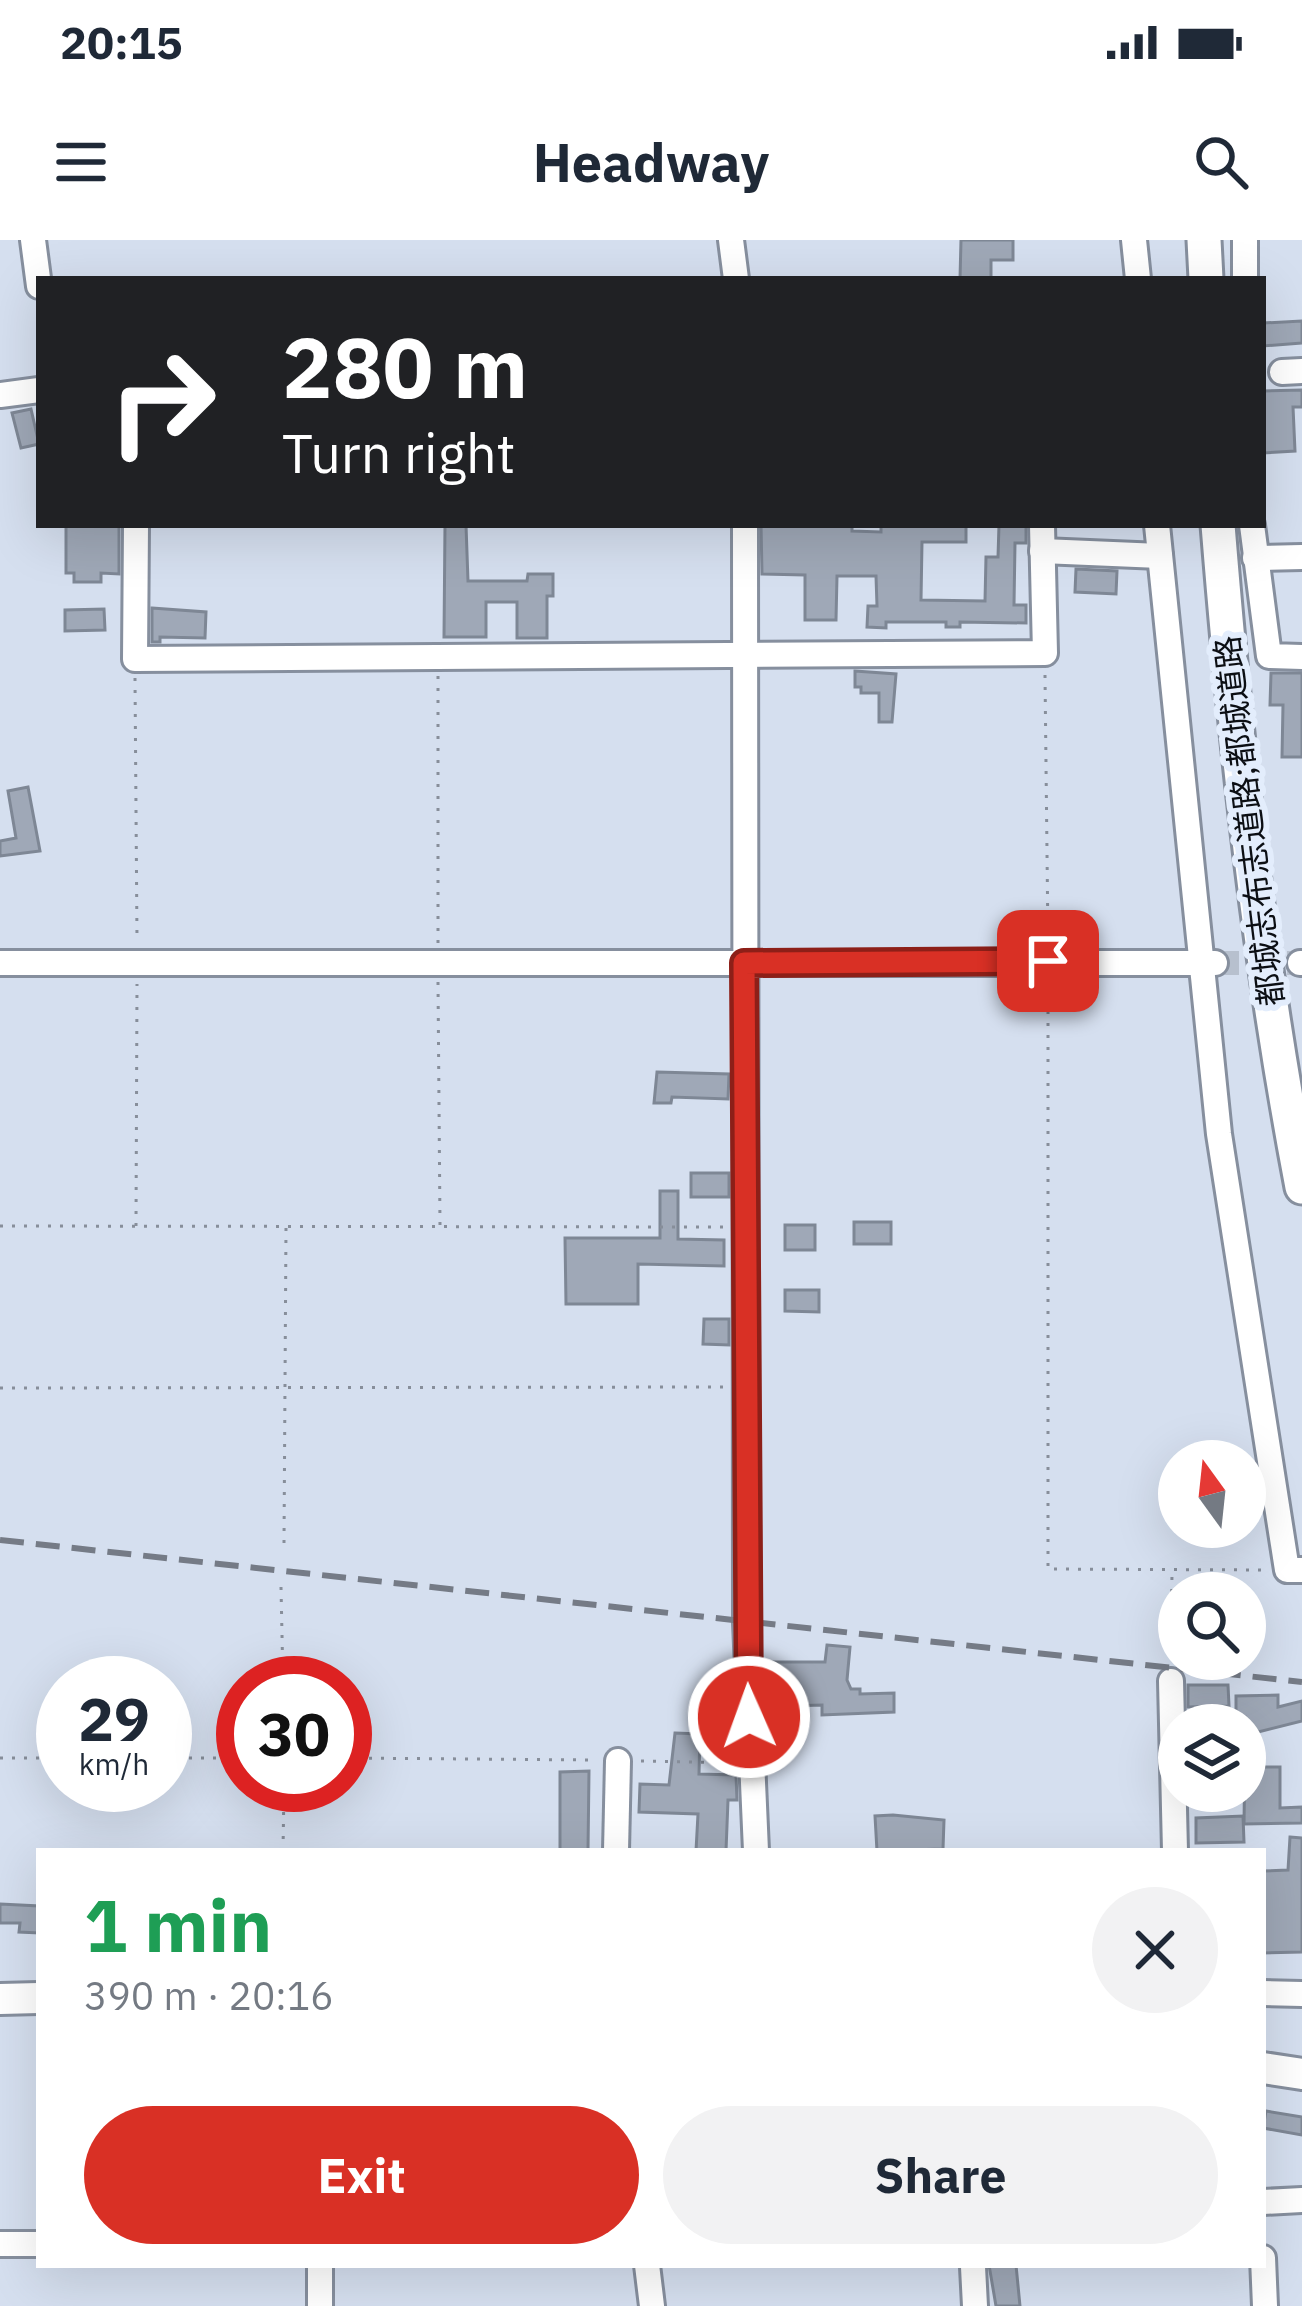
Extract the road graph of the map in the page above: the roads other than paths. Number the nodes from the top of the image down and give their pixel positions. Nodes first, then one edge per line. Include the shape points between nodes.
1 (33, 240) edge
2 (731, 240) edge
3 (1134, 240) edge
4 (1204, 240) edge
5 (1245, 240) edge
6 (38, 276) edge
7 (736, 276) edge
8 (1138, 276) edge
9 (1206, 276) edge
10 (1245, 276) edge
11 (36, 390) edge
12 (0, 395) edge
13 (136, 528) edge
14 (745, 528) edge
15 (1157, 528) edge
16 (1218, 528) edge
17 (1252, 528) edge
18 (1042, 538) edge
19 (1160, 556) junction
20 (1302, 557) edge
21 (1255, 558) junction
22 (745, 654) junction
23 (1302, 657) edge
24 (1244, 830) junction
25 (0, 963) edge
26 (744, 963) junction
27 (1208, 963) junction
28 (1302, 1073) edge
29 (1302, 1187) edge
30 (1294, 1570) edge
31 (1172, 1681) dead end
32 (618, 1761) road end
33 (616, 1848) edge
34 (756, 1848) edge
35 (1175, 1848) edge
36 (1266, 1993) edge
37 (1302, 1994) edge
38 (36, 1998) edge
39 (0, 1999) edge
40 (1266, 2068) edge
41 (1302, 2074) edge
42 (1302, 2200) edge
43 (1266, 2202) edge
44 (0, 2244) edge
45 (36, 2245) edge
46 (320, 2268) edge
47 (647, 2268) edge
48 (973, 2268) edge
49 (1263, 2268) edge
50 (320, 2306) edge
51 (652, 2306) edge
52 (975, 2306) edge
53 (1265, 2306) edge

1 - 6 street
2 - 7 street
3 - 8 street
4 - 9 highway
5 - 10 street
11 - 12 street
13 - 22 street via 135,658
14 - 22 street
15 - 19 street
16 - 24 highway, 都城志布志道路;都城道路
17 - 21 street
18 - 19 street
18 - 22 street via 1045,652
19 - 27 street
20 - 21 street
21 - 23 street via 1269,656
22 - 26 street
24 - 28 highway
24 - 29 highway, 都城志布志道路;都城道路
25 - 26 street
26 - 27 street
26 - 34 street
27 - 30 street via 1220,1134
31 - 35 street
32 - 33 street
36 - 37 street
38 - 39 main road
40 - 41 main road
42 - 43 street
44 - 45 street
46 - 50 street
47 - 51 street
48 - 52 street
49 - 53 street

